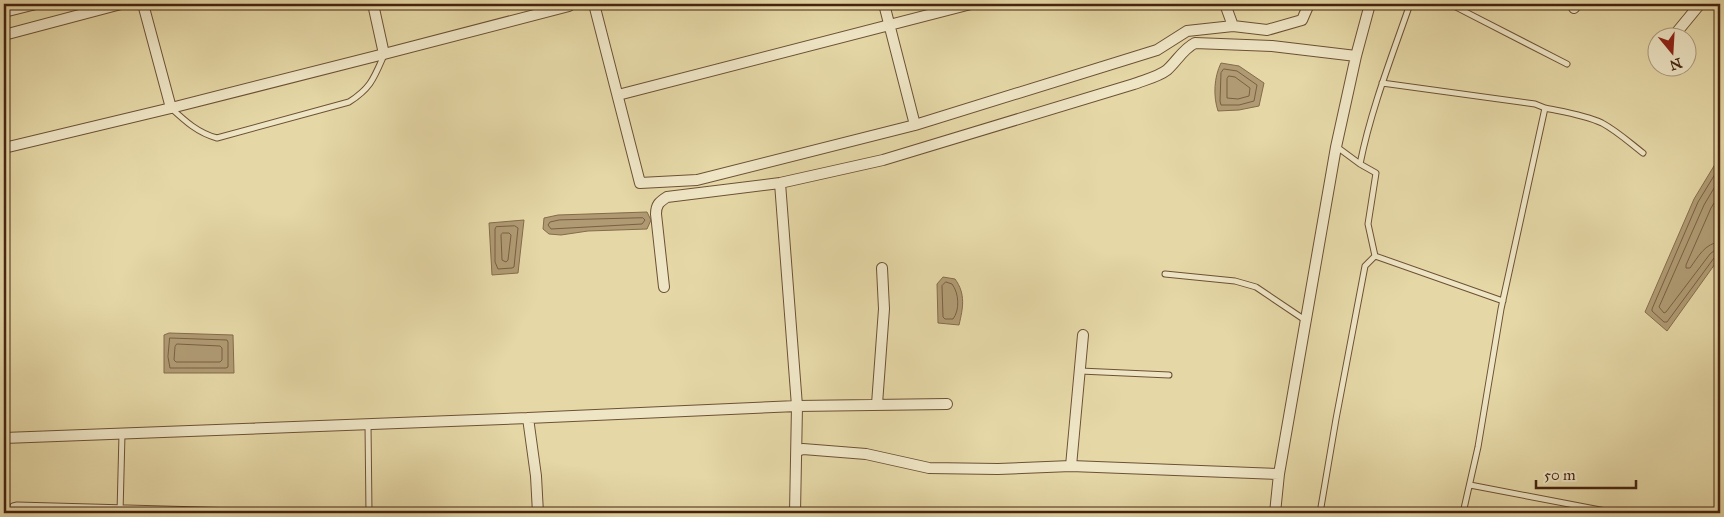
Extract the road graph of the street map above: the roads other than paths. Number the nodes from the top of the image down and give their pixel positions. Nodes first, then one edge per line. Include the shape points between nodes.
1 (36, 4) edge
2 (121, 4) edge
3 (143, 4) edge
4 (373, 4) edge
5 (594, 4) edge
6 (884, 4) edge
7 (971, 4) edge
8 (1225, 4) edge
9 (1309, 4) edge
10 (1370, 4) edge
11 (1410, 4) edge
12 (1450, 4) edge
13 (1700, 4) edge
14 (568, 6) dead end
15 (4, 12) edge
16 (889, 26) junction
17 (1232, 26) junction
18 (1680, 28) edge
19 (4, 35) edge
20 (384, 54) junction
21 (1356, 56) junction
22 (1567, 64) dead end
23 (1382, 83) junction
24 (618, 95) junction
25 (170, 108) junction
26 (1545, 108) junction
27 (915, 125) junction
28 (1336, 147) junction
29 (4, 148) edge
30 (1643, 153) dead end
31 (1360, 164) junction
32 (780, 183) junction
33 (1375, 256) junction
34 (882, 268) dead end
35 (1165, 274) dead end
36 (664, 287) dead end
37 (1503, 300) junction
38 (1306, 320) junction
39 (1083, 335) dead end
40 (1079, 370) junction
41 (1169, 375) dead end
42 (877, 404) junction
43 (947, 404) dead end
44 (797, 406) junction
45 (528, 418) junction
46 (368, 424) junction
47 (122, 434) junction
48 (4, 438) edge
49 (797, 451) junction
50 (1072, 466) junction
51 (1279, 474) junction
52 (1470, 485) junction
53 (120, 511) edge
54 (11, 513) edge
55 (315, 513) edge
56 (369, 513) edge
57 (538, 513) edge
58 (795, 513) edge
59 (1275, 513) edge
60 (1320, 513) edge
61 (1463, 513) edge
62 (1616, 513) edge

1 - 15 street
2 - 19 street
3 - 25 street
4 - 20 street
5 - 24 street
6 - 16 street
7 - 16 street
8 - 17 street
9 - 17 street via 1302,20 1267,30
10 - 21 street
11 - 23 lane
12 - 22 lane
13 - 18 street
14 - 20 street
16 - 24 street
16 - 27 street
17 - 27 street via 1187,30 1157,50
20 - 25 street
20 - 25 lane via 372,83 349,102 217,138 204,135
21 - 28 street
21 - 32 street via 1272,46 1196,43 1187,47 1165,72 1134,84 883,160
23 - 26 lane
23 - 31 lane
24 - 27 street via 640,183 697,180
25 - 29 street
26 - 30 lane via 1602,123
26 - 37 lane
28 - 31 lane
28 - 38 street
31 - 33 lane via 1376,173 1368,224
32 - 36 street via 667,197 660,201 656,214
32 - 44 street
33 - 37 lane
33 - 60 lane via 1365,266
34 - 42 street via 884,309
35 - 38 lane via 1235,281 1256,287
37 - 52 lane
38 - 51 street
39 - 40 street
40 - 41 lane
40 - 50 street
42 - 43 street
42 - 44 street
44 - 45 street
44 - 49 street
45 - 46 street
45 - 57 street
46 - 47 street
46 - 56 lane
47 - 48 street
47 - 53 lane
49 - 50 street via 866,454 930,468
49 - 58 street
50 - 51 street
51 - 59 street
52 - 61 lane
52 - 62 lane
53 - 54 lane via 17,505 13,506
53 - 55 lane

